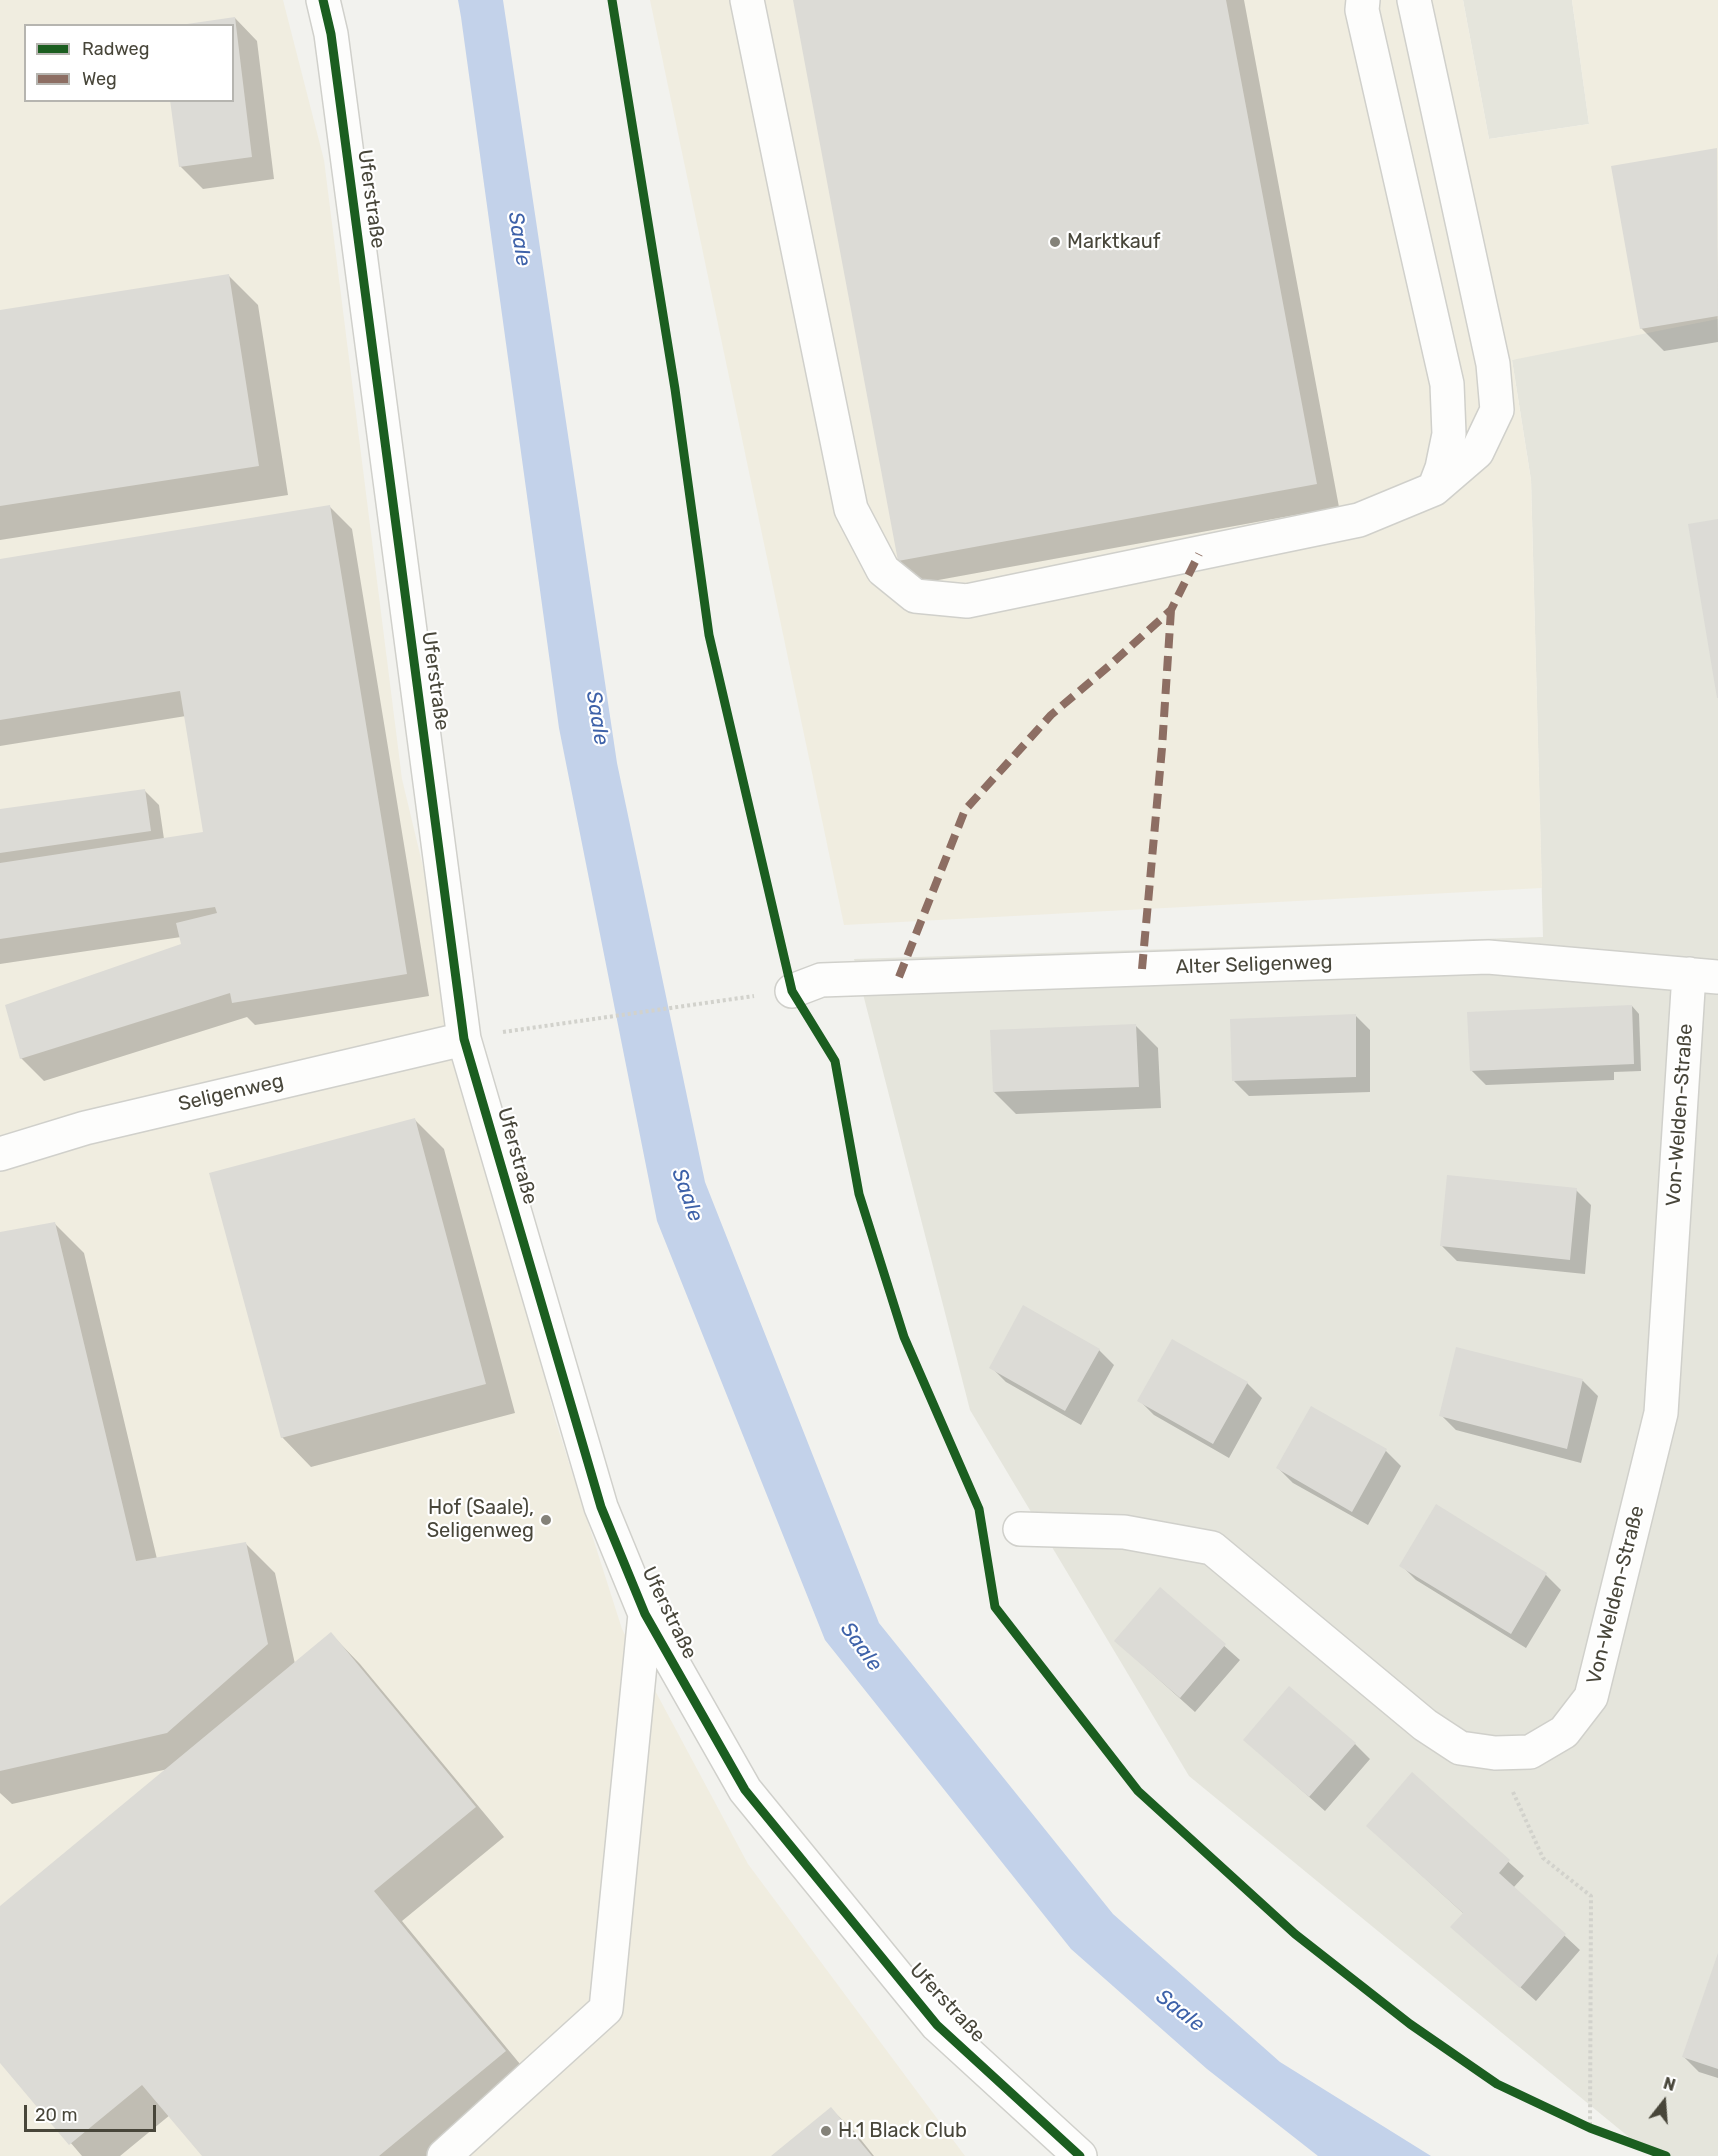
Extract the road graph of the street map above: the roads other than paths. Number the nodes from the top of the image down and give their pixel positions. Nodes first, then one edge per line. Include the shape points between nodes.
1 (322, 0) edge
2 (747, 0) edge
3 (1363, 0) edge
4 (1414, 0) edge
5 (1434, 489) junction
6 (1704, 976) edge
7 (778, 993) road end
8 (464, 1039) junction
9 (0, 1154) edge
10 (1020, 1529) dead end
11 (645, 1614) junction
12 (444, 2156) edge
13 (1080, 2156) edge

1 - 8 street, Uferstraße via 333,46
2 - 5 street via 851,509 883,570 915,596 967,601 1199,554 1359,520
3 - 5 street via 1362,10 1447,384 1449,434
4 - 5 street via 1493,364 1497,410 1477,452
6 - 7 street, Alter Seligenweg via 1488,957 821,980
6 - 10 street, Von-Welden-Straße via 1661,1413 1591,1697 1564,1732 1530,1752 1460,1748 1425,1725 1212,1548 1124,1532
8 - 9 street, Seligenweg via 85,1128
8 - 11 street, Uferstraße via 601,1507
11 - 12 street via 606,2009
11 - 13 street, Uferstraße via 752,1799 937,2025

